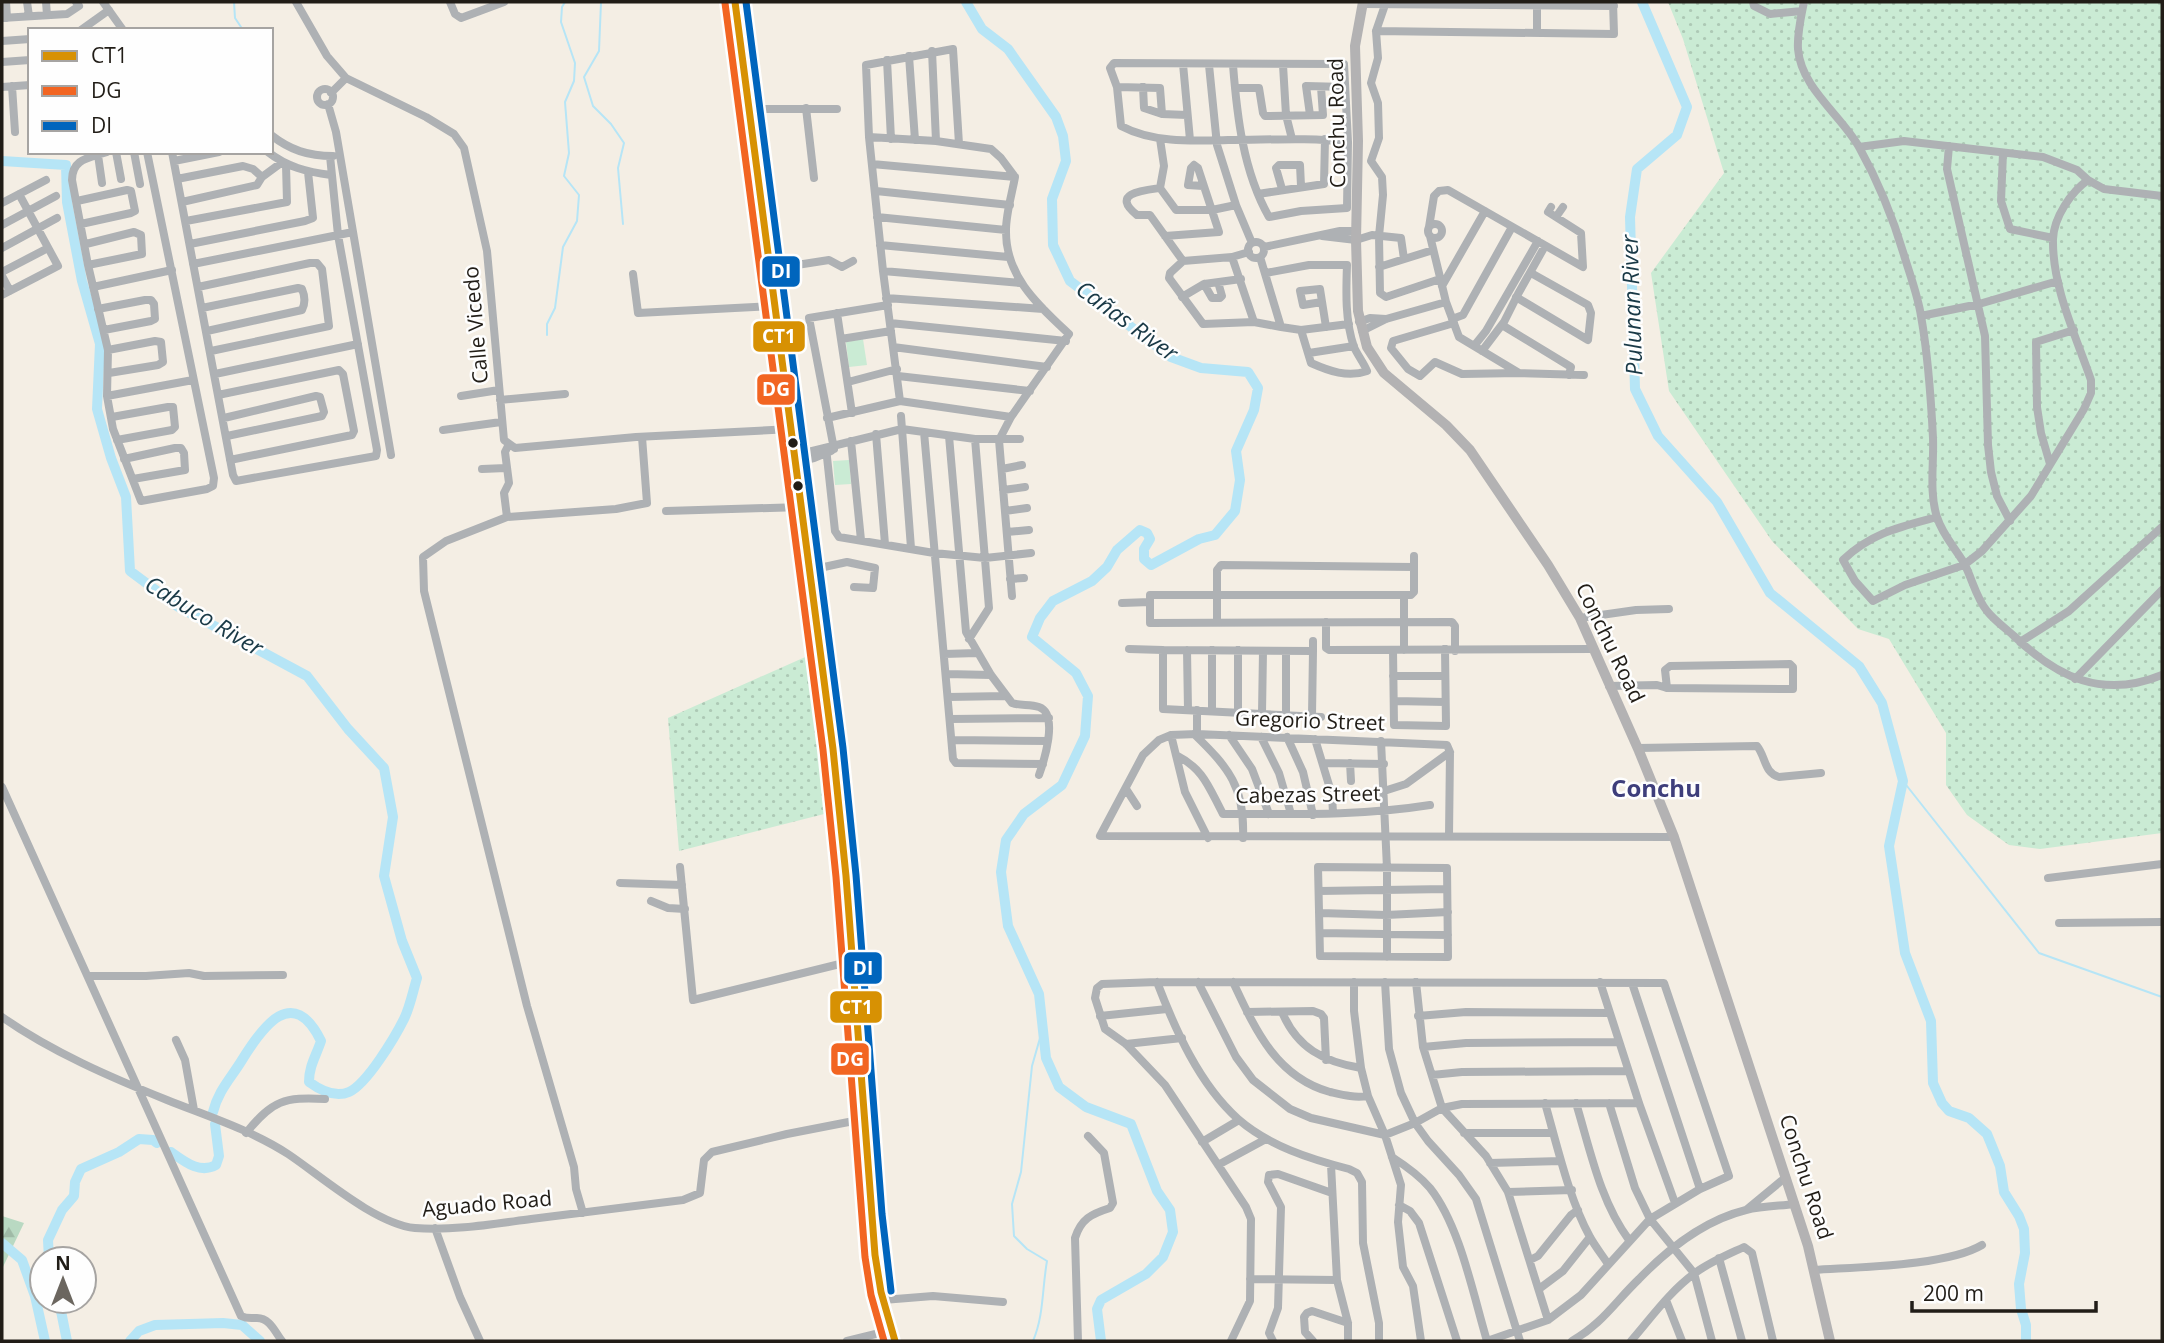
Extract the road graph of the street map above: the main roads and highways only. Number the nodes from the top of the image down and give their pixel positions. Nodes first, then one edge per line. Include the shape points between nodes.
1 (735, 2) edge
2 (1363, 3) edge
3 (893, 1336) edge
4 (1830, 1341) edge

1 - 3 main road via 833,749 875,1255
2 - 4 main road, Conchu Road via 1355,46 1357,326 1384,373 1471,450 1580,618 1674,837 1795,1204

